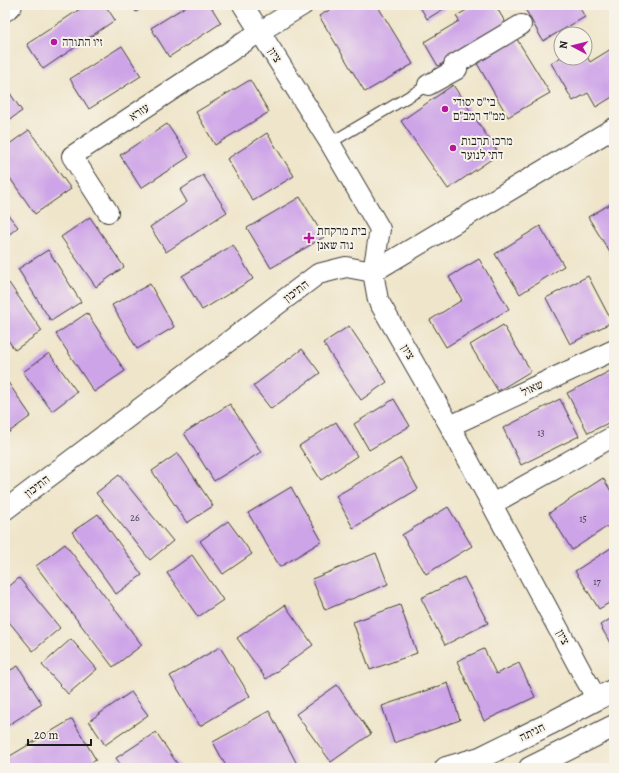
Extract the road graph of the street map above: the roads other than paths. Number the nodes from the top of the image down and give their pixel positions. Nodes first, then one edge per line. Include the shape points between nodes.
1 (11, 5) edge
2 (243, 5) edge
3 (303, 5) edge
4 (5, 10) edge
5 (521, 25) dead end
6 (261, 32) junction
7 (428, 86) joint
8 (614, 128) edge
9 (330, 144) junction
10 (108, 212) dead end
11 (373, 272) junction
12 (614, 350) edge
13 (450, 426) junction
14 (614, 436) edge
15 (492, 504) junction
16 (5, 510) edge
17 (605, 694) edge
18 (614, 726) edge
19 (446, 768) edge
20 (530, 768) edge

1 - 4 street
2 - 6 street, ציון
3 - 6 street
5 - 7 street via 454,65 457,68
6 - 9 street, ציון
6 - 10 street, עזרא via 72,156
7 - 9 lane
8 - 11 street
9 - 11 street, ציון via 380,229
11 - 13 street, ציון via 378,300
11 - 16 street, התיכון via 346,267 318,274
12 - 13 street, שאול
13 - 15 street, ציון
14 - 15 street
15 - 17 street, ציון via 582,673
17 - 19 street, חניתה via 480,758
18 - 20 street

